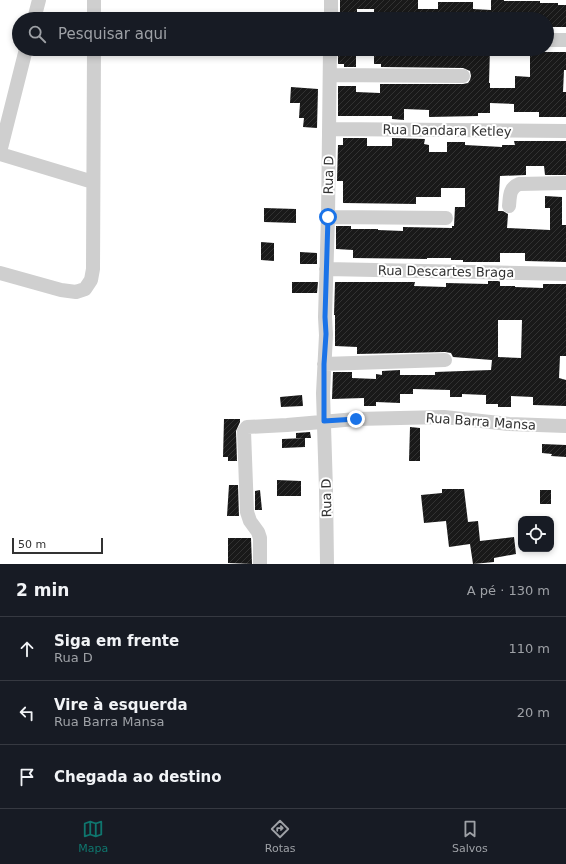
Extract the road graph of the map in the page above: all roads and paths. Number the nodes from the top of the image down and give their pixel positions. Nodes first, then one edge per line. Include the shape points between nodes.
1 (39, 0) edge
2 (94, 0) edge
3 (331, 0) edge
4 (36, 12) edge
5 (94, 12) edge
6 (331, 12) edge
7 (554, 40) edge
8 (566, 40) edge
9 (24, 56) edge
10 (94, 56) edge
11 (330, 56) edge
12 (330, 74) junction
13 (463, 76) dead end
14 (329, 129) junction
15 (566, 131) edge
16 (0, 153) edge
17 (93, 182) junction
18 (566, 183) edge
19 (509, 206) dead end
20 (328, 217) junction
21 (446, 218) dead end
22 (326, 269) junction
23 (0, 274) edge
24 (566, 274) edge
25 (445, 360) dead end
26 (324, 364) junction
27 (324, 421) junction
28 (566, 426) edge
29 (260, 564) edge
30 (327, 564) edge

1 - 4 street
2 - 5 street
3 - 6 street
7 - 8 street
9 - 16 street
10 - 17 street
11 - 12 street, Rua D
12 - 13 street
12 - 14 street, Rua D
14 - 15 street, Rua Dandara Ketley
14 - 20 street, Rua D
16 - 17 street
17 - 23 street via 93,269 85,289 76,292 61,290
18 - 19 street via 525,183 515,186 512,189
20 - 21 street
20 - 22 street, Rua D
22 - 24 street, Rua Descartes Braga
22 - 26 street, Rua D
25 - 26 street
26 - 27 street, Rua D
27 - 28 street, Rua Barra Mansa via 444,417 509,424
27 - 29 street, Rua Barra Mansa via 245,428 247,512 260,538
27 - 30 street, Rua D

